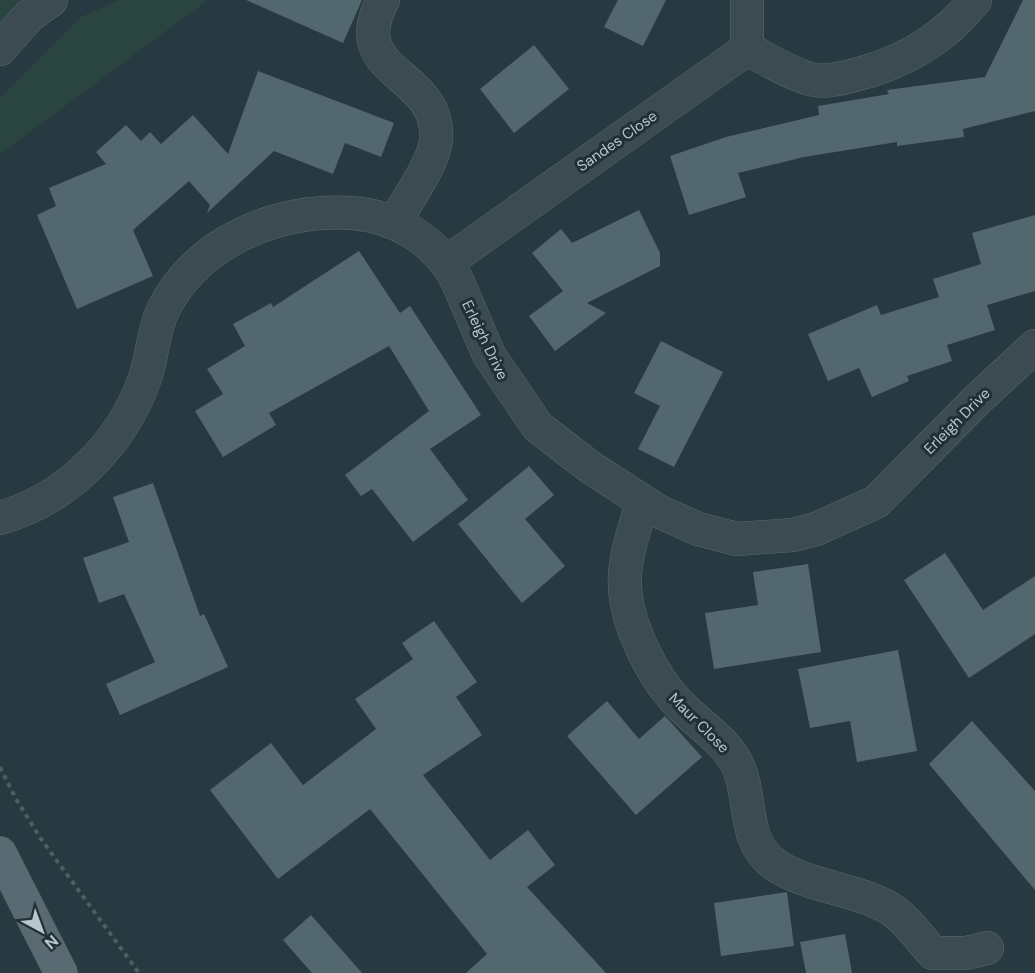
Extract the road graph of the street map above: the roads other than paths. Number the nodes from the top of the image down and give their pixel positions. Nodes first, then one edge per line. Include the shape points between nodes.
1 (383, 0) edge
2 (747, 0) edge
3 (975, 0) edge
4 (38, 5) edge
5 (0, 49) edge
6 (747, 49) junction
7 (395, 222) junction
8 (447, 262) junction
9 (1035, 346) edge
10 (642, 502) junction
11 (0, 518) edge
12 (0, 853) edge
13 (987, 948) dead end
14 (934, 963) edge
15 (61, 973) edge

1 - 7 street via 372,24 376,47 388,67 425,99 436,130 434,152
2 - 6 street
3 - 6 street via 954,25 926,46 882,68 842,78 808,79
4 - 5 street
6 - 8 street, Sandes Close
7 - 8 street, Erleigh Drive
7 - 11 street, Erleigh Drive via 366,214 318,212 283,218 250,229 207,256 164,309 141,387 102,451 73,482 46,500
8 - 10 street, Erleigh Drive via 489,355 538,427
9 - 10 street, Erleigh Drive via 876,502 835,522 793,535 737,539 698,529
10 - 14 street, Maur Close via 626,570 629,608 652,670 736,762 757,845 765,856 787,871 890,908
12 - 15 main road
13 - 14 street

